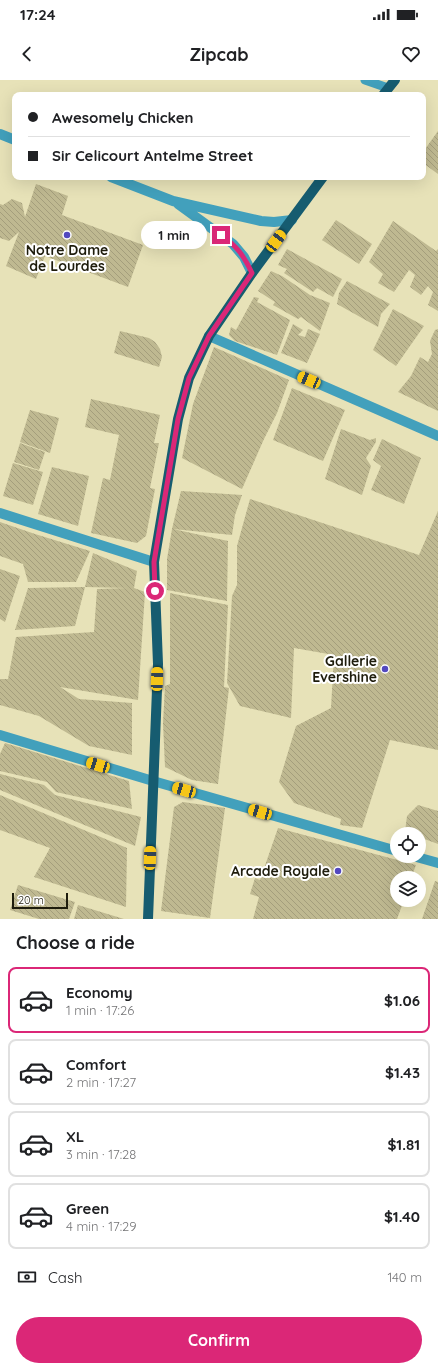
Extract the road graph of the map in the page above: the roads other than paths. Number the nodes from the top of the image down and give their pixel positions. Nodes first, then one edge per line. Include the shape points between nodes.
1 (365, 80) edge
2 (395, 80) edge
3 (386, 92) edge
4 (0, 134) edge
5 (12, 139) edge
6 (119, 180) edge
7 (321, 180) edge
8 (173, 201) junction
9 (292, 220) junction
10 (252, 273) junction
11 (209, 336) junction
12 (438, 436) edge
13 (0, 513) edge
14 (154, 562) junction
15 (0, 735) edge
16 (153, 782) junction
17 (390, 849) edge
18 (426, 860) edge
19 (438, 863) edge
20 (148, 919) edge

1 - 3 lane
2 - 3 main road
4 - 5 street
6 - 8 street
7 - 9 main road
8 - 9 street via 261,221
8 - 10 street via 233,244 244,257
9 - 10 main road
10 - 11 main road
11 - 12 street
11 - 14 main road via 189,378 178,419
13 - 14 street
14 - 16 main road via 158,664
15 - 16 street
16 - 17 street
16 - 20 main road
18 - 19 street

